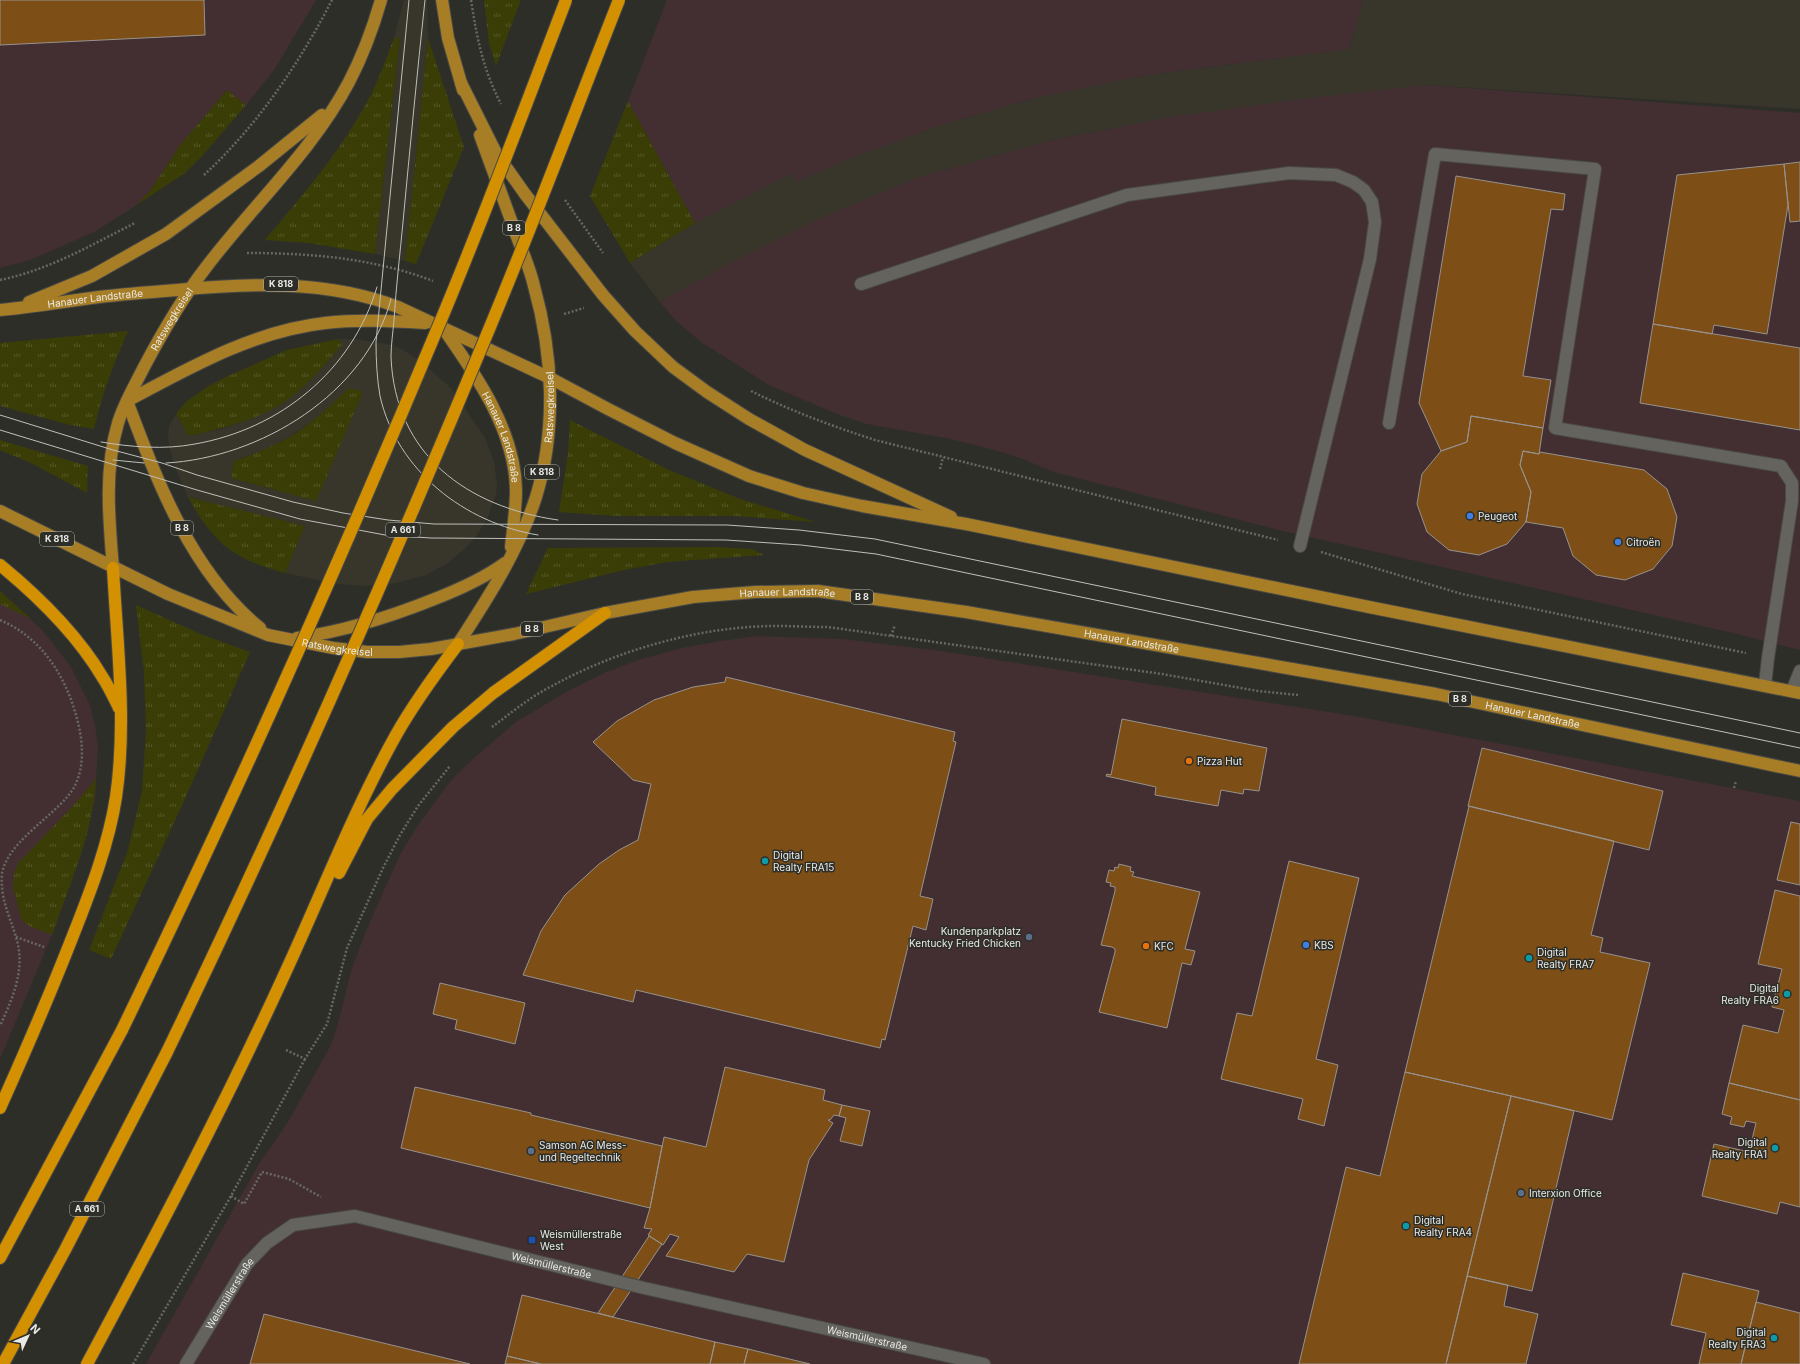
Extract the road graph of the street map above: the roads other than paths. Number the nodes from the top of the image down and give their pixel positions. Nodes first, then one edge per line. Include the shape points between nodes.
1 (381, 0) edge
2 (442, 0) edge
3 (566, 0) edge
4 (619, 0) edge
5 (461, 84) junction
6 (337, 101) junction
7 (861, 284) dead end
8 (190, 289) junction
9 (14, 309) junction
10 (0, 310) edge
11 (438, 325) junction
12 (550, 378) junction
13 (127, 401) junction
14 (1390, 423) dead end
15 (0, 511) edge
16 (966, 524) junction
17 (1300, 546) road end
18 (508, 560) junction
19 (0, 564) edge
20 (113, 568) junction
21 (605, 612) junction
22 (268, 635) junction
23 (286, 640) junction
24 (458, 644) junction
25 (1800, 671) edge
26 (1765, 685) junction
27 (1796, 692) edge
28 (121, 712) junction
29 (1800, 771) edge
30 (286, 973) junction
31 (0, 1108) edge
32 (0, 1258) edge
33 (4, 1364) edge
34 (87, 1364) edge
35 (186, 1364) edge
36 (984, 1364) edge

1 - 6 main road via 363,54
2 - 5 main road, B 8 via 448,38
3 - 32 highway, bridge via 441,319 321,600 182,907 122,1030
4 - 33 highway, A 661, bridge via 491,326 232,918 167,1052
5 - 12 main road, B 8 via 534,284 542,315
5 - 16 main road via 496,153 525,194 603,295 635,331 673,367 749,419 805,450
6 - 8 main road via 294,161
6 - 9 main road via 259,166 166,234 92,276
7 - 17 street via 1127,195 1290,173 1336,175 1353,182 1364,190 1372,202 1375,222 1370,259
8 - 9 main road, Hanauer Landstraße / K 818 via 99,297
8 - 11 main road, Ratswegkreisel / K 818 via 275,284 328,289 380,301
8 - 13 main road, Ratswegkreisel via 167,324
9 - 10 main road, Hanauer Landstraße / K 818
11 - 12 main road, Ratswegkreisel / K 818
11 - 13 main road, Ratswegkreisel via 338,321 308,325 228,350
11 - 18 main road, Hanauer Landstraße via 478,378 492,406 510,455 516,488
12 - 16 main road via 675,443 749,476 803,494
12 - 18 main road, Ratswegkreisel / K 818 via 550,409 536,497
13 - 20 main road, Ratswegkreisel via 118,423 111,460 108,505
13 - 22 main road, B 8 via 151,464 206,569 242,613
14 - 26 street via 1435,154 1595,169 1555,428 1781,466 1792,483 1792,501
15 - 20 main road, K 818
16 - 26 main road
18 - 23 main road, Ratswegkreisel via 479,579 391,616 352,628
18 - 24 main road, Ratswegkreisel / K 818
19 - 28 highway via 43,603 79,643 103,678
20 - 22 main road, Ratswegkreisel / B 8 via 168,594
20 - 28 highway
21 - 24 main road, Hanauer Landstraße / B 8 via 514,634
21 - 29 main road, Hanauer Landstraße / B 8 via 693,598 755,592 818,591 873,598 1436,694
21 - 30 highway via 487,698 453,727 392,789 367,819
22 - 23 main road, Ratswegkreisel / B 8
23 - 24 main road, Ratswegkreisel / B 8 via 367,652 399,652
24 - 30 highway via 414,706 380,765
25 - 27 street
26 - 27 main road
28 - 31 highway via 116,799 106,841 52,989
30 - 34 highway via 173,1204
35 - 36 street, Weismüllerstraße via 247,1264 268,1242 293,1225 355,1216 644,1288

